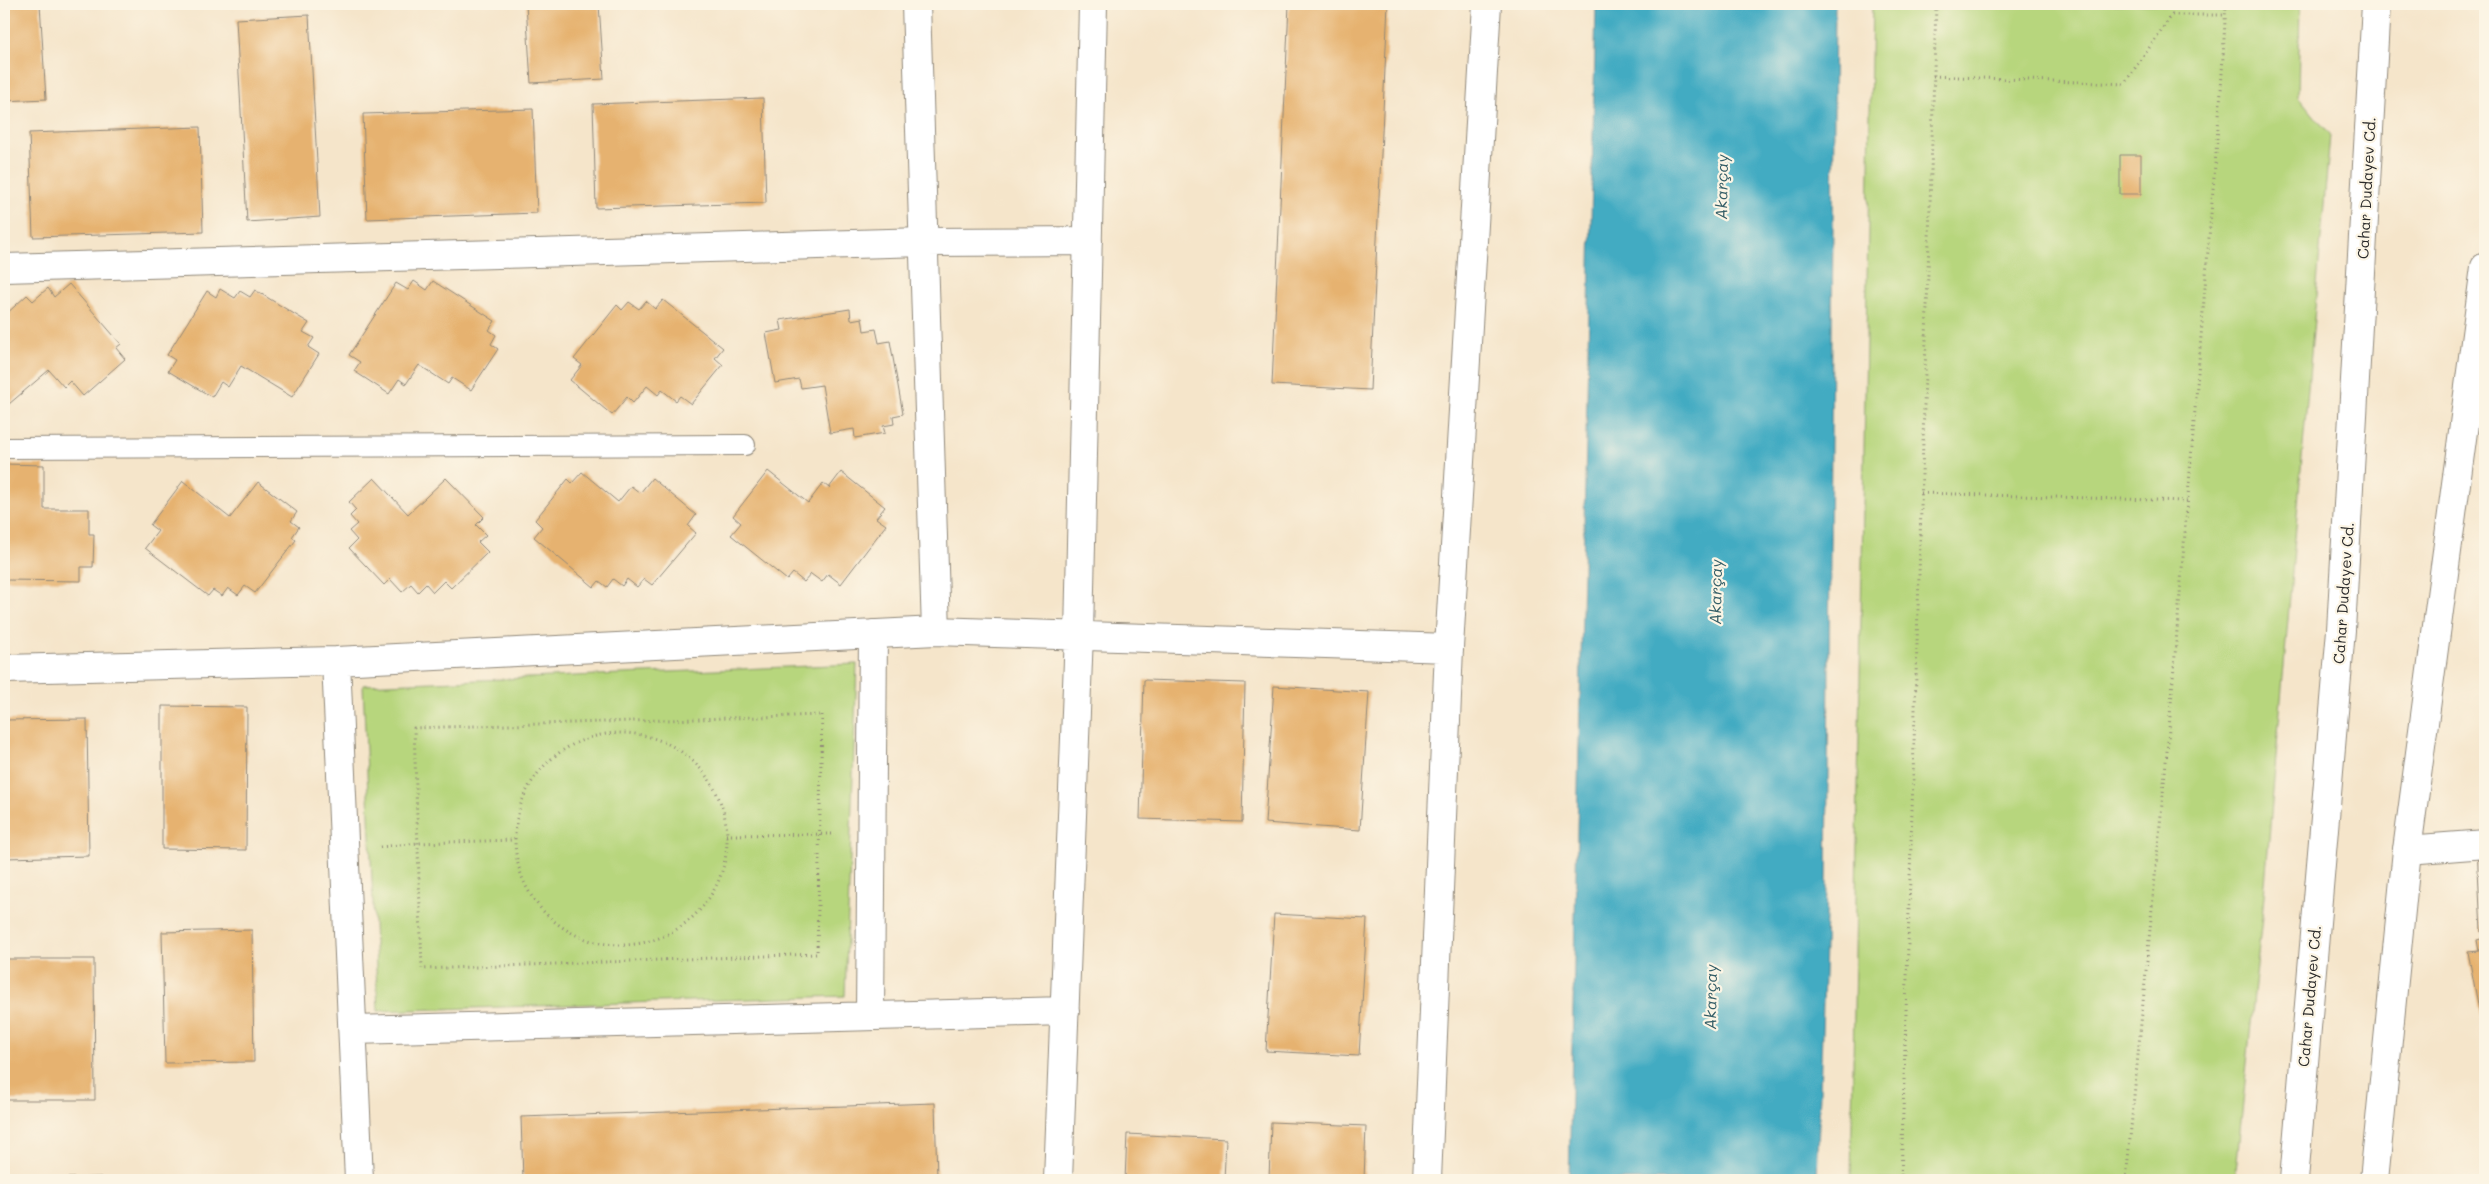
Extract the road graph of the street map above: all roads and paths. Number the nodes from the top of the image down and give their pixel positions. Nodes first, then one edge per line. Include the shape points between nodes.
1 (916, 4) edge
2 (1094, 4) edge
3 (1487, 4) edge
4 (1936, 4) edge
5 (2226, 4) edge
6 (2376, 4) edge
7 (2225, 16) junction
8 (1933, 76) junction
9 (1088, 241) junction
10 (924, 242) junction
11 (2485, 267) edge
12 (4, 268) edge
13 (745, 445) dead end
14 (4, 448) edge
15 (1921, 493) junction
16 (2187, 502) junction
17 (936, 631) junction
18 (873, 634) junction
19 (1079, 634) junction
20 (1450, 648) junction
21 (336, 661) junction
22 (4, 669) edge
23 (872, 833) junction
24 (819, 834) junction
25 (726, 835) junction
26 (514, 840) junction
27 (418, 843) junction
28 (2485, 844) edge
29 (2407, 850) junction
30 (345, 851) junction
31 (1065, 1011) junction
32 (870, 1016) junction
33 (353, 1030) junction
34 (359, 1180) edge
35 (1058, 1180) edge
36 (1427, 1180) edge
37 (1902, 1180) edge
38 (2126, 1180) edge
39 (2294, 1180) edge
40 (2374, 1180) edge

1 - 10 street
2 - 9 street
3 - 20 street
4 - 8 path
5 - 7 path
6 - 39 street, Cahar Dudayev Cd. via 2341,630
7 - 8 path via 2172,15 2124,84
7 - 16 path
8 - 15 path
9 - 10 street
9 - 19 street
10 - 12 street
10 - 17 street
11 - 29 street
13 - 14 lane
15 - 16 path
15 - 37 path
16 - 38 path
17 - 18 street
17 - 19 street
18 - 21 street
18 - 23 street
19 - 20 street
19 - 31 street
20 - 36 street
21 - 22 street
21 - 30 street
23 - 24 path
23 - 32 street
24 - 25 path
24 - 27 path via 817,954 422,969
24 - 27 path via 822,715 414,728
25 - 26 path via 726,818 712,785 690,757 659,739 624,731 588,737 556,753 532,779 517,810
25 - 26 path via 727,854 716,888 696,916 667,936 634,946 599,944 566,932 540,909 521,879
26 - 27 path
27 - 30 path
28 - 29 street
29 - 40 street
30 - 33 street
31 - 32 street
31 - 35 street
32 - 33 street
33 - 34 street

